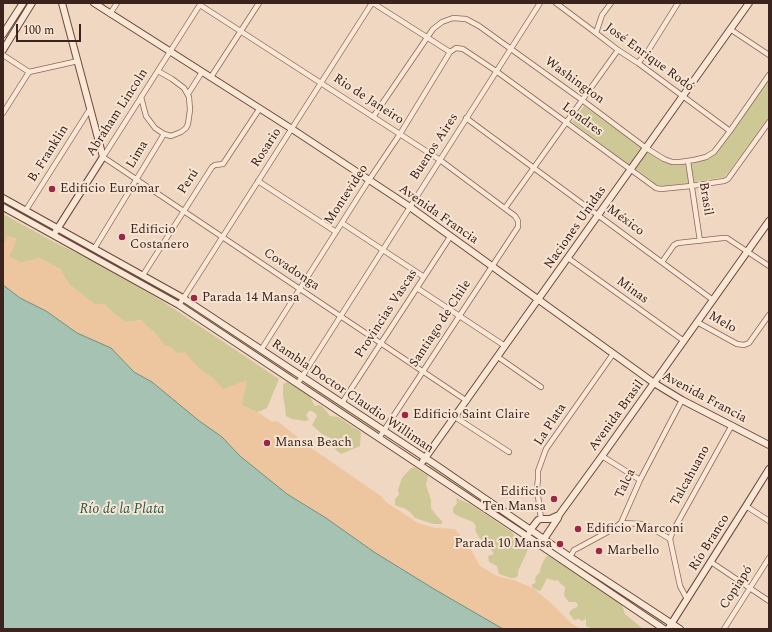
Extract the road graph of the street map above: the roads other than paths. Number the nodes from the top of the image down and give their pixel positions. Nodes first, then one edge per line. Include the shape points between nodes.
1 (23, 3) edge
2 (32, 3) edge
3 (62, 3) edge
4 (66, 3) edge
5 (94, 3) edge
6 (117, 3) edge
7 (259, 3) edge
8 (372, 3) edge
9 (540, 3) edge
10 (556, 3) edge
11 (611, 3) edge
12 (678, 3) edge
13 (749, 3) edge
14 (201, 4) edge
15 (65, 11) junction
16 (110, 14) junction
17 (730, 29) junction
18 (241, 31) junction
19 (596, 33) junction
20 (3, 34) edge
21 (427, 37) junction
22 (511, 49) junction
23 (3, 50) edge
24 (618, 50) junction
25 (170, 51) junction
26 (450, 52) junction
27 (3, 55) edge
28 (769, 55) edge
29 (78, 61) junction
30 (638, 63) junction
31 (158, 71) junction
32 (496, 71) junction
33 (29, 72) junction
34 (202, 72) junction
35 (769, 75) edge
36 (211, 77) junction
37 (321, 83) junction
38 (188, 94) junction
39 (683, 96) junction
40 (141, 97) junction
41 (582, 100) junction
42 (260, 108) junction
43 (90, 109) junction
44 (3, 113) edge
45 (373, 117) junction
46 (466, 118) junction
47 (566, 122) junction
48 (769, 122) edge
49 (292, 129) junction
50 (730, 131) junction
51 (164, 134) junction
52 (400, 134) junction
53 (646, 148) junction
54 (103, 157) junction
55 (440, 160) junction
56 (688, 161) junction
57 (534, 168) junction
58 (631, 169) junction
59 (136, 179) junction
60 (369, 180) junction
61 (258, 181) junction
62 (691, 186) junction
63 (3, 198) edge
64 (410, 207) junction
65 (3, 208) edge
66 (505, 208) junction
67 (26, 210) junction
68 (184, 211) junction
69 (598, 215) junction
70 (518, 221) joint
71 (769, 221) edge
72 (342, 223) junction
73 (58, 229) junction
74 (336, 232) junction
75 (53, 236) junction
76 (450, 236) junction
77 (222, 237) junction
78 (700, 241) junction
79 (94, 248) junction
80 (383, 250) junction
81 (747, 252) junction
82 (568, 258) junction
83 (662, 262) junction
84 (492, 266) junction
85 (769, 266) edge
86 (143, 275) junction
87 (424, 277) junction
88 (417, 288) junction
89 (300, 289) junction
90 (184, 298) junction
91 (538, 300) junction
92 (713, 300) junction
93 (179, 305) junction
94 (769, 315) edge
95 (340, 316) junction
96 (460, 316) junction
97 (697, 322) junction
98 (684, 341) junction
99 (381, 343) junction
100 (505, 346) junction
101 (261, 350) junction
102 (613, 354) junction
103 (498, 357) junction
104 (423, 371) junction
105 (302, 376) junction
106 (298, 383) junction
107 (654, 383) junction
108 (541, 387) dead end
109 (467, 400) junction
110 (682, 400) junction
111 (342, 403) junction
112 (455, 416) junction
113 (732, 426) junction
114 (384, 431) junction
115 (379, 438) junction
116 (769, 445) edge
117 (509, 452) dead end
118 (602, 456) junction
119 (425, 458) junction
120 (420, 465) junction
121 (769, 469) edge
122 (640, 480) junction
123 (746, 506) junction
124 (558, 515) junction
125 (544, 519) junction
126 (769, 521) edge
127 (621, 523) junction
128 (551, 528) junction
129 (531, 530) junction
130 (529, 538) junction
131 (544, 539) junction
132 (670, 539) junction
133 (537, 543) junction
134 (570, 557) junction
135 (769, 558) edge
136 (711, 562) junction
137 (750, 588) junction
138 (687, 599) junction
139 (769, 601) edge
140 (670, 626) edge
141 (664, 629) edge
142 (680, 629) edge
143 (724, 629) edge

1 - 20 street
2 - 23 street
3 - 15 street
4 - 15 street
5 - 16 street, Avenida Francia
6 - 16 street
7 - 18 street
8 - 21 street
8 - 37 street, Rosario
9 - 22 street, Buenos Aires
10 - 19 street, José Enrique Rodó
11 - 19 street via 602,15
12 - 30 street
13 - 17 street, Naciones Unidas
14 - 18 street, Rio de Janeiro
14 - 25 street, Abraham Lincoln
15 - 29 street
16 - 25 street, Avenida Francia
17 - 28 street
17 - 39 street, Naciones Unidas
18 - 36 street
18 - 37 street, Rio de Janeiro
19 - 24 street, José Enrique Rodó
21 - 22 street, Washington via 442,22 454,18 466,19
21 - 26 street
21 - 45 street, Washington
22 - 32 street, Buenos Aires
22 - 41 street, Washington
24 - 30 street, José Enrique Rodó
24 - 41 street
25 - 31 street, Abraham Lincoln
25 - 34 street, Avenida Francia
26 - 32 street, Londres via 456,48 463,49
26 - 52 street, Montevideo
27 - 33 street
29 - 33 street
29 - 43 street
30 - 39 street, José Enrique Rodó
31 - 38 street via 184,88
31 - 40 street, Abraham Lincoln
32 - 46 street, Buenos Aires
32 - 47 street, Londres
33 - 44 street
34 - 36 street, Avenida Francia
34 - 38 street
35 - 50 street, Washington
36 - 42 street, Avenida Francia
37 - 45 street, Rio de Janeiro
37 - 49 street, Rosario
38 - 51 street via 190,110 186,128 171,136
39 - 50 street, José Enrique Rodó
39 - 53 street, Naciones Unidas
40 - 51 street via 146,116 155,128
40 - 54 street, Abraham Lincoln
41 - 47 street
41 - 53 street, Washington
42 - 49 street, Avenida Francia
42 - 68 street, Perú via 223,164 212,167
43 - 54 street
43 - 67 street, B. Franklin
45 - 52 street, Rio de Janeiro
46 - 55 street, Buenos Aires
46 - 57 street, México
47 - 57 street
47 - 58 street, Londres
48 - 62 street, Londres via 728,179
49 - 60 street, Avenida Francia
49 - 61 street, Rosario
50 - 56 street, Washington via 714,152 706,157
51 - 59 street, Lima
52 - 55 street, Rio de Janeiro
52 - 60 street, Montevideo
53 - 56 street, Washington via 664,160
53 - 58 street, Naciones Unidas
54 - 59 street, Covadonga
54 - 73 street, Abraham Lincoln
55 - 64 street, Buenos Aires
55 - 66 street, Rio de Janeiro
56 - 62 street, Brasil
57 - 66 street
57 - 69 street, México
58 - 62 street, Londres via 656,188
58 - 69 street, Naciones Unidas
59 - 68 street, Covadonga
59 - 79 street, Lima
60 - 64 street, Avenida Francia
60 - 72 street, Montevideo
61 - 74 street
61 - 77 street, Rosario
62 - 78 street, Brasil
63 - 67 street, Rambla Doctor Claudio Williman
64 - 76 street, Avenida Francia
64 - 80 street, Buenos Aires
65 - 75 street, Rambla Doctor Claudio Williman
66 - 70 street, Rio de Janeiro
67 - 73 street, Rambla Doctor Claudio Williman
68 - 77 street, Covadonga
68 - 86 street, Perú
69 - 82 street, Naciones Unidas
69 - 83 street, México
70 - 84 street, Santiago de Chile via 518,227
71 - 81 street, Avenida Brasil
72 - 74 street, Montevideo
72 - 80 street
73 - 75 street, Abraham Lincoln
73 - 79 street, Rambla Doctor Claudio Williman
74 - 89 street, Montevideo
75 - 93 street, Rambla Doctor Claudio Williman
76 - 84 street, Avenida Francia
76 - 87 street, Provincias Vascas
77 - 89 street, Covadonga
77 - 90 street, Rosario
78 - 81 street via 727,238
78 - 83 street via 674,245
79 - 86 street, Rambla Doctor Claudio Williman
80 - 87 street
80 - 95 street, Buenos Aires
81 - 85 street
81 - 92 street, Avenida Brasil
82 - 91 street, Naciones Unidas
82 - 98 street, Minas
83 - 92 street, México
84 - 91 street, Avenida Francia
84 - 96 street, Santiago de Chile
86 - 90 street, Rambla Doctor Claudio Williman
87 - 88 street, Provincias Vascas
88 - 96 street
88 - 99 street, Provincias Vascas
89 - 95 street, Covadonga
89 - 101 street, Montevideo
90 - 93 street, Rosario
90 - 101 street, Rambla Doctor Claudio Williman
91 - 100 street, Naciones Unidas
91 - 102 street, Avenida Francia
92 - 97 street, Avenida Brasil
93 - 106 street, Rambla Doctor Claudio Williman
94 - 97 street, Melo via 749,343 744,346
95 - 99 street, Covadonga
95 - 105 street, Buenos Aires
96 - 100 street
96 - 104 street, Santiago de Chile
97 - 98 street, Avenida Brasil
98 - 107 street, Avenida Brasil
99 - 104 street, Covadonga
99 - 111 street, Provincias Vascas
100 - 103 street, Naciones Unidas
101 - 105 street, Rambla Doctor Claudio Williman
102 - 107 street, Avenida Francia
102 - 125 street, La Plata via 546,449 538,471 538,488
103 - 108 street
103 - 109 street, Naciones Unidas
104 - 109 street, Covadonga
104 - 114 street, Santiago de Chile
105 - 106 street, Buenos Aires
105 - 111 street, Rambla Doctor Claudio Williman
106 - 115 street, Rambla Doctor Claudio Williman
107 - 110 street, Avenida Francia
107 - 118 street, Avenida Brasil
109 - 112 street, Naciones Unidas
110 - 113 street, Avenida Francia
110 - 122 street, Talca
111 - 114 street, Rambla Doctor Claudio Williman
112 - 117 street
112 - 119 street, Naciones Unidas
113 - 116 street, Avenida Francia
113 - 132 street, Talcahuano
114 - 115 street, Santiago de Chile
114 - 119 street, Rambla Doctor Claudio Williman
115 - 120 street, Rambla Doctor Claudio Williman
118 - 122 street
118 - 124 street, Avenida Brasil
119 - 120 street, Naciones Unidas
119 - 129 street, Rambla Doctor Claudio Williman
120 - 130 street, Rambla Doctor Claudio Williman
121 - 123 street, Río Branco
122 - 127 street, Talca
123 - 126 street
123 - 136 street, Río Branco
124 - 125 street
124 - 128 street, Avenida Brasil
125 - 128 street
125 - 129 street via 538,520
127 - 132 street via 643,524
127 - 134 street via 574,550
128 - 131 street, Avenida Brasil
129 - 130 street
129 - 131 street, Rambla Doctor Claudio Williman
130 - 133 street, Rambla Doctor Claudio Williman
131 - 133 street, Avenida Brasil
131 - 134 street, Rambla Doctor Claudio Williman
132 - 138 street via 680,586
133 - 141 street, Rambla Doctor Claudio Williman
134 - 140 street, Rambla Doctor Claudio Williman
135 - 137 street, Copiapó
136 - 137 street
136 - 138 street, Río Branco
137 - 139 street
137 - 143 street, Copiapó
138 - 140 street, Río Branco
140 - 142 street, Rambla Doctor Claudio Williman

